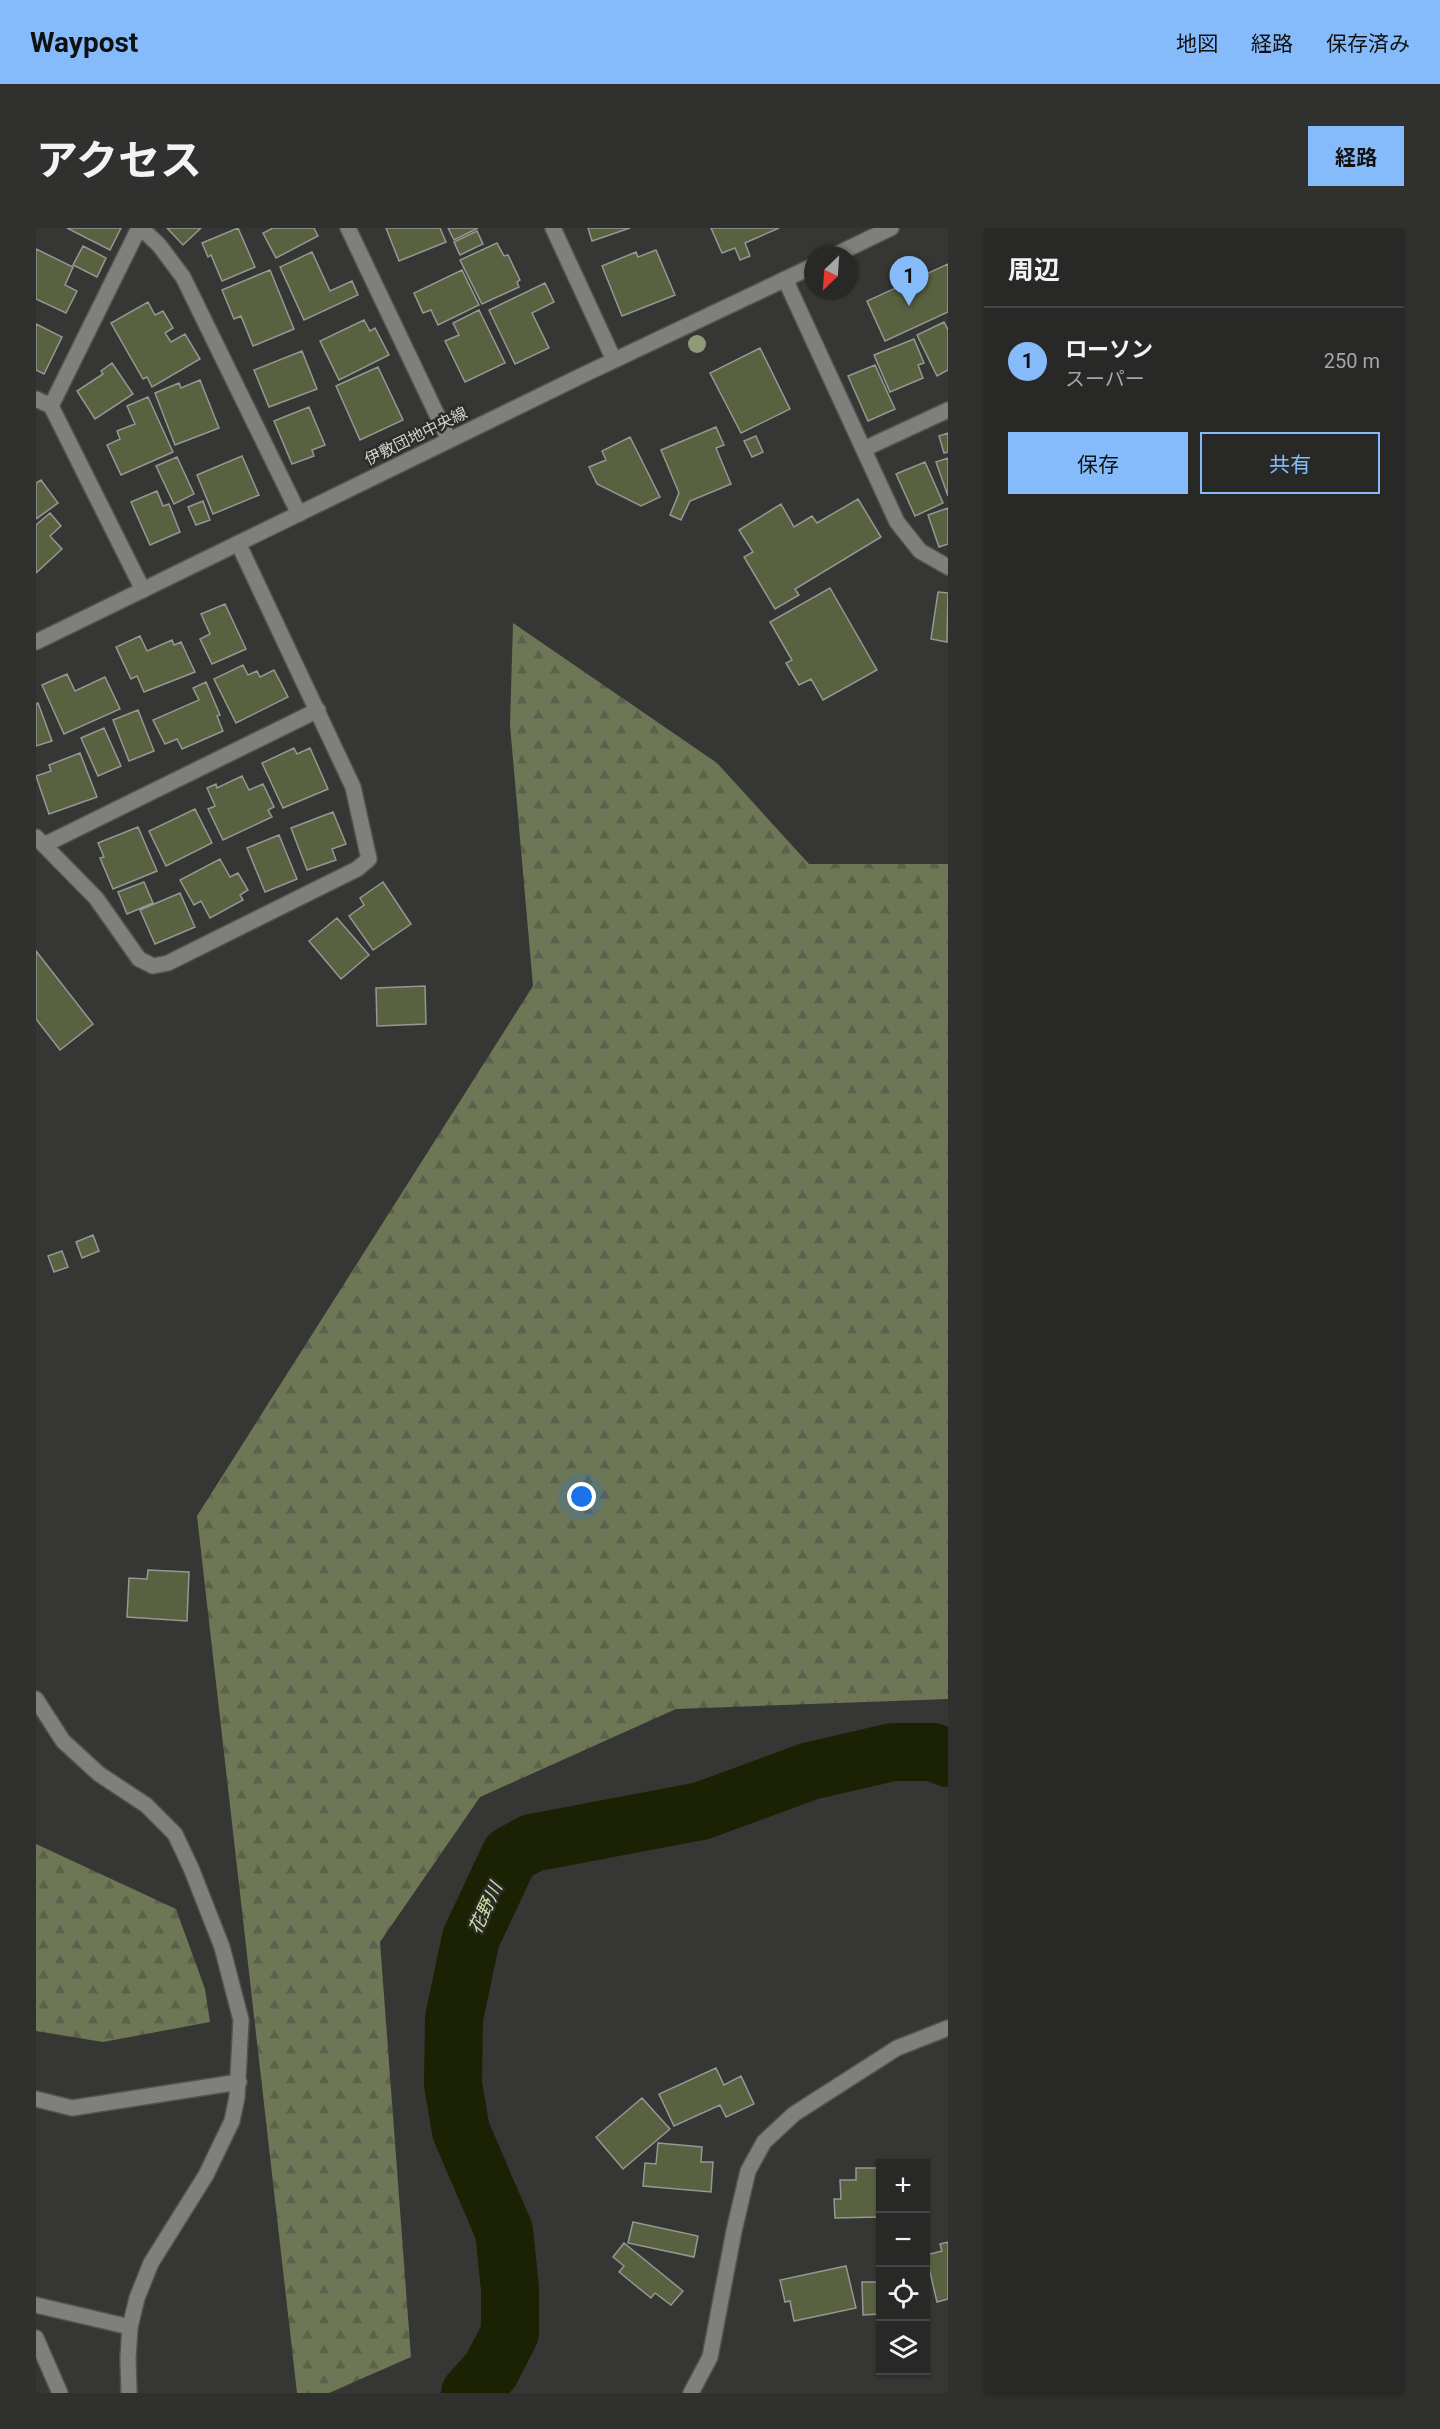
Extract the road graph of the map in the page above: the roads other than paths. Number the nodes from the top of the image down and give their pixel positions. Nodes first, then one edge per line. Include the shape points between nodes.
1 (140, 228) edge
2 (348, 228) edge
3 (553, 228) edge
4 (891, 228) edge
5 (854, 246) edge
6 (804, 270) edge
7 (785, 279) junction
8 (614, 360) junction
9 (36, 399) edge
10 (51, 406) junction
11 (948, 410) edge
12 (449, 440) junction
13 (864, 449) junction
14 (298, 514) junction
15 (238, 543) junction
16 (948, 567) edge
17 (143, 590) junction
18 (36, 642) edge
19 (318, 710) junction
20 (40, 841) edge
21 (36, 1699) edge
22 (948, 2028) edge
23 (238, 2082) junction
24 (36, 2099) edge
25 (36, 2305) edge
26 (130, 2327) junction
27 (36, 2338) edge
28 (60, 2393) edge
29 (129, 2393) edge
30 (691, 2393) edge

1 - 10 street
1 - 14 street via 159,245 183,277
2 - 12 street
3 - 8 street
4 - 5 street
6 - 7 street, 伊敷団地中央線
7 - 8 street, 伊敷団地中央線
7 - 13 street
8 - 12 street, 伊敷団地中央線
9 - 10 street
10 - 17 street
11 - 13 street
12 - 14 street, 伊敷団地中央線
13 - 16 street via 897,522 920,551
14 - 15 street, 伊敷団地中央線
15 - 17 street, 伊敷団地中央線
15 - 19 street
17 - 18 street, 伊敷団地中央線
19 - 20 street
19 - 20 street via 353,787 369,859 357,870 168,963 153,966 139,959 96,898
21 - 23 street via 63,1741 99,1774 146,1805 175,1834 222,1947 236,1999 241,2020
22 - 30 street via 897,2048 794,2114 764,2142 748,2171 710,2357
23 - 24 street via 72,2108
23 - 26 street via 232,2121 206,2175 151,2263
25 - 26 street
26 - 29 street
27 - 28 street

